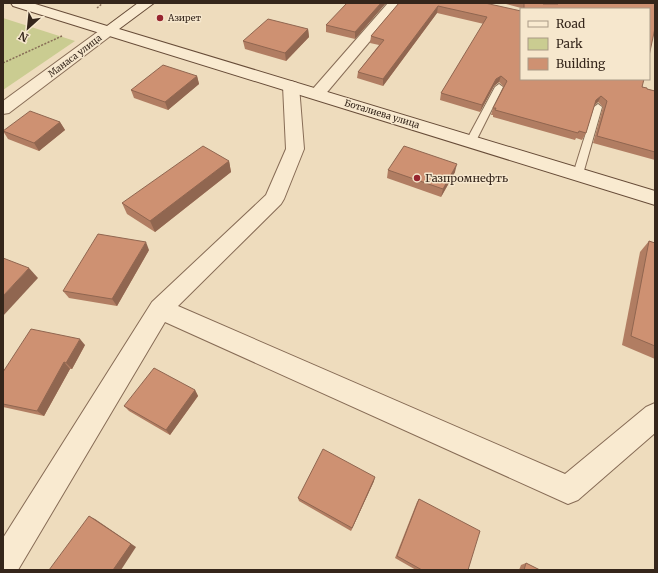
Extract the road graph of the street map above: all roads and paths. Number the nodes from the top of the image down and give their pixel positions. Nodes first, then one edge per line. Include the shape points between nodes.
1 (18, 3) edge
2 (103, 3) edge
3 (147, 3) edge
4 (395, 3) edge
5 (96, 8) dead end
6 (108, 30) junction
7 (68, 34) dead end
8 (3, 63) edge
9 (291, 86) junction
10 (499, 87) edge
11 (317, 94) junction
12 (598, 107) edge
13 (3, 109) edge
14 (471, 141) junction
15 (578, 174) junction
16 (655, 198) edge
17 (160, 308) junction
18 (655, 416) edge
19 (3, 566) edge

1 - 6 street, Боталиева улица
2 - 5 path
3 - 6 street, Манаса улица
4 - 11 street
6 - 9 street, Боталиева улица
6 - 13 street, Манаса улица
7 - 8 path
9 - 11 street, Боталиева улица
9 - 17 street via 295,149 274,199
10 - 14 lane
11 - 14 street, Боталиева улица
12 - 15 lane
14 - 15 street, Боталиева улица
15 - 16 street, Боталиева улица
17 - 18 street via 568,490
17 - 19 street

